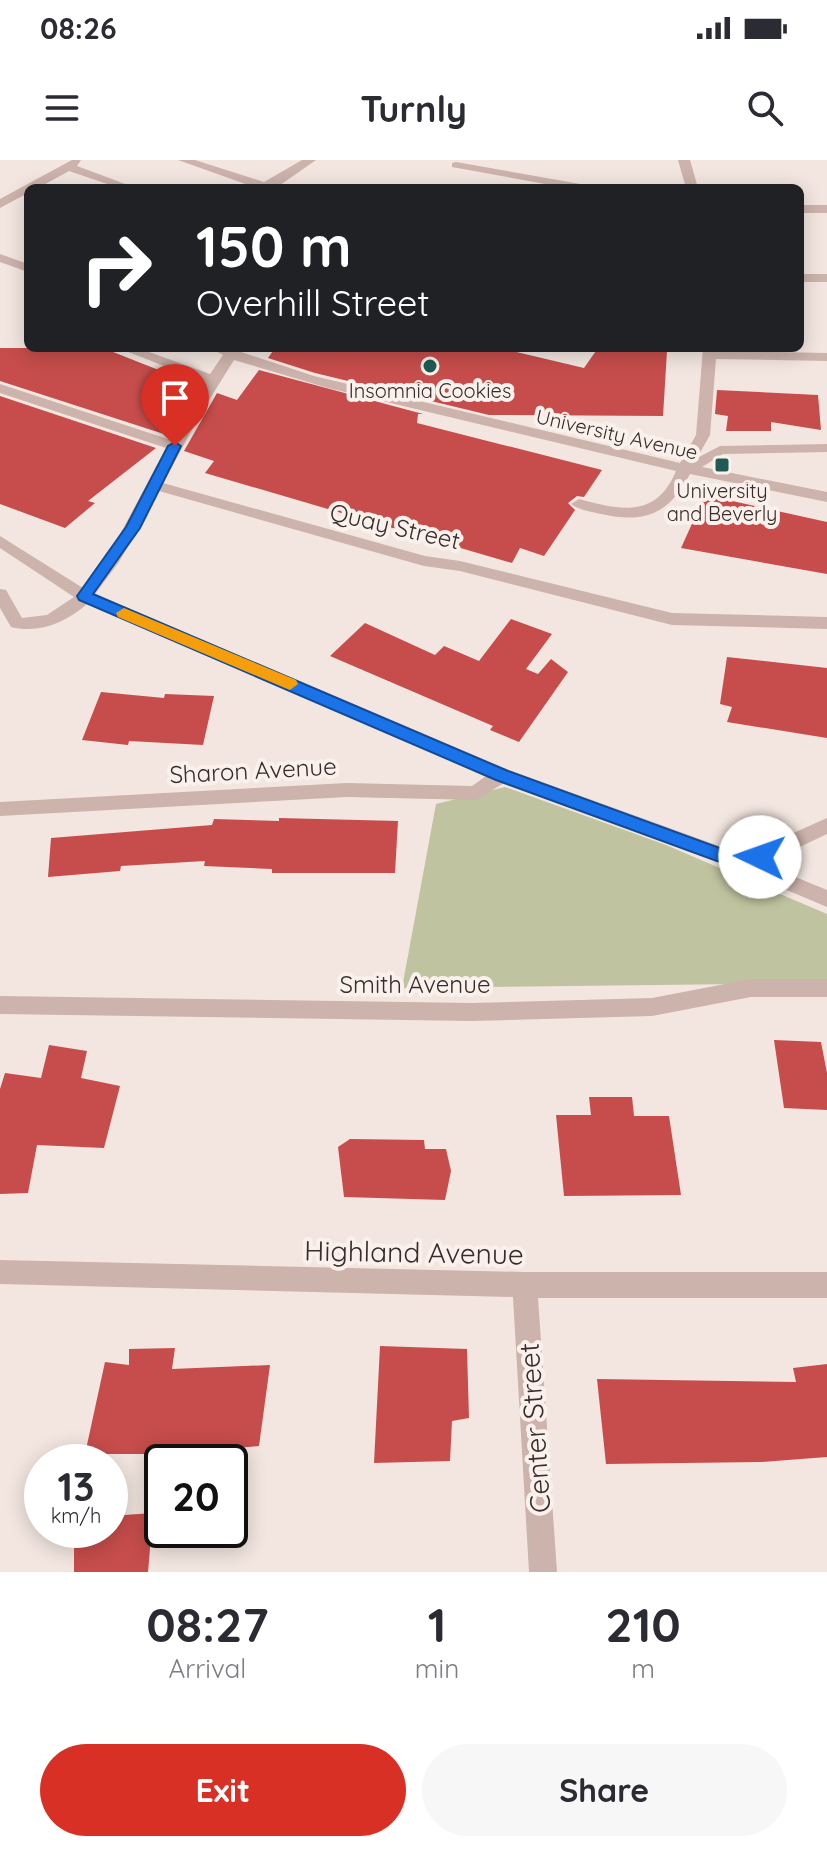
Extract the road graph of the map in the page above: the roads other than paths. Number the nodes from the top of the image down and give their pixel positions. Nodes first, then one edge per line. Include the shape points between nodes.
1 (80, 160) edge
2 (184, 160) edge
3 (310, 160) edge
4 (684, 160) edge
5 (456, 165) dead end
6 (68, 167) junction
7 (36, 184) edge
8 (118, 184) edge
9 (254, 184) edge
10 (272, 184) edge
11 (563, 184) edge
12 (691, 184) edge
13 (24, 190) edge
14 (0, 204) edge
15 (804, 209) edge
16 (827, 209) edge
17 (0, 258) edge
18 (24, 267) edge
19 (804, 278) edge
20 (827, 278) edge
21 (136, 352) edge
22 (224, 352) edge
23 (228, 352) edge
24 (709, 352) edge
25 (729, 352) edge
26 (827, 357) edge
27 (213, 380) junction
28 (0, 388) edge
29 (175, 446) junction
30 (827, 448) edge
31 (685, 471) junction
32 (154, 485) junction
33 (827, 497) edge
34 (579, 504) dead end
35 (0, 541) edge
36 (0, 594) edge
37 (84, 596) junction
38 (827, 623) edge
39 (502, 775) junction
40 (0, 809) edge
41 (827, 825) edge
42 (744, 864) junction
43 (827, 899) edge
44 (827, 988) edge
45 (0, 1005) edge
46 (0, 1272) edge
47 (525, 1285) junction
48 (827, 1285) edge
49 (543, 1572) edge

1 - 6 street
2 - 9 street
3 - 10 street
4 - 12 street
5 - 11 street
6 - 7 street
6 - 8 street
13 - 14 street
15 - 16 street
17 - 18 street
19 - 20 street
21 - 27 street
22 - 27 street
23 - 31 street, University Avenue via 527,435
24 - 31 street via 703,437
25 - 26 street
27 - 29 street
28 - 29 street
29 - 32 street
30 - 31 street via 720,450
31 - 33 street, University Avenue
31 - 34 street via 675,493 651,511 615,514
32 - 37 street via 133,528
32 - 38 street, Quay Street via 348,542 672,619
35 - 37 street
36 - 37 street via 17,623 39,624 65,613
37 - 39 street
39 - 40 street, Sharon Avenue via 476,793 347,790
39 - 42 street
41 - 42 street
42 - 43 street
44 - 45 street, Smith Avenue via 751,988 652,1007 472,1012
46 - 47 street, Highland Avenue
47 - 48 street, Highland Avenue
47 - 49 street, Center Street

